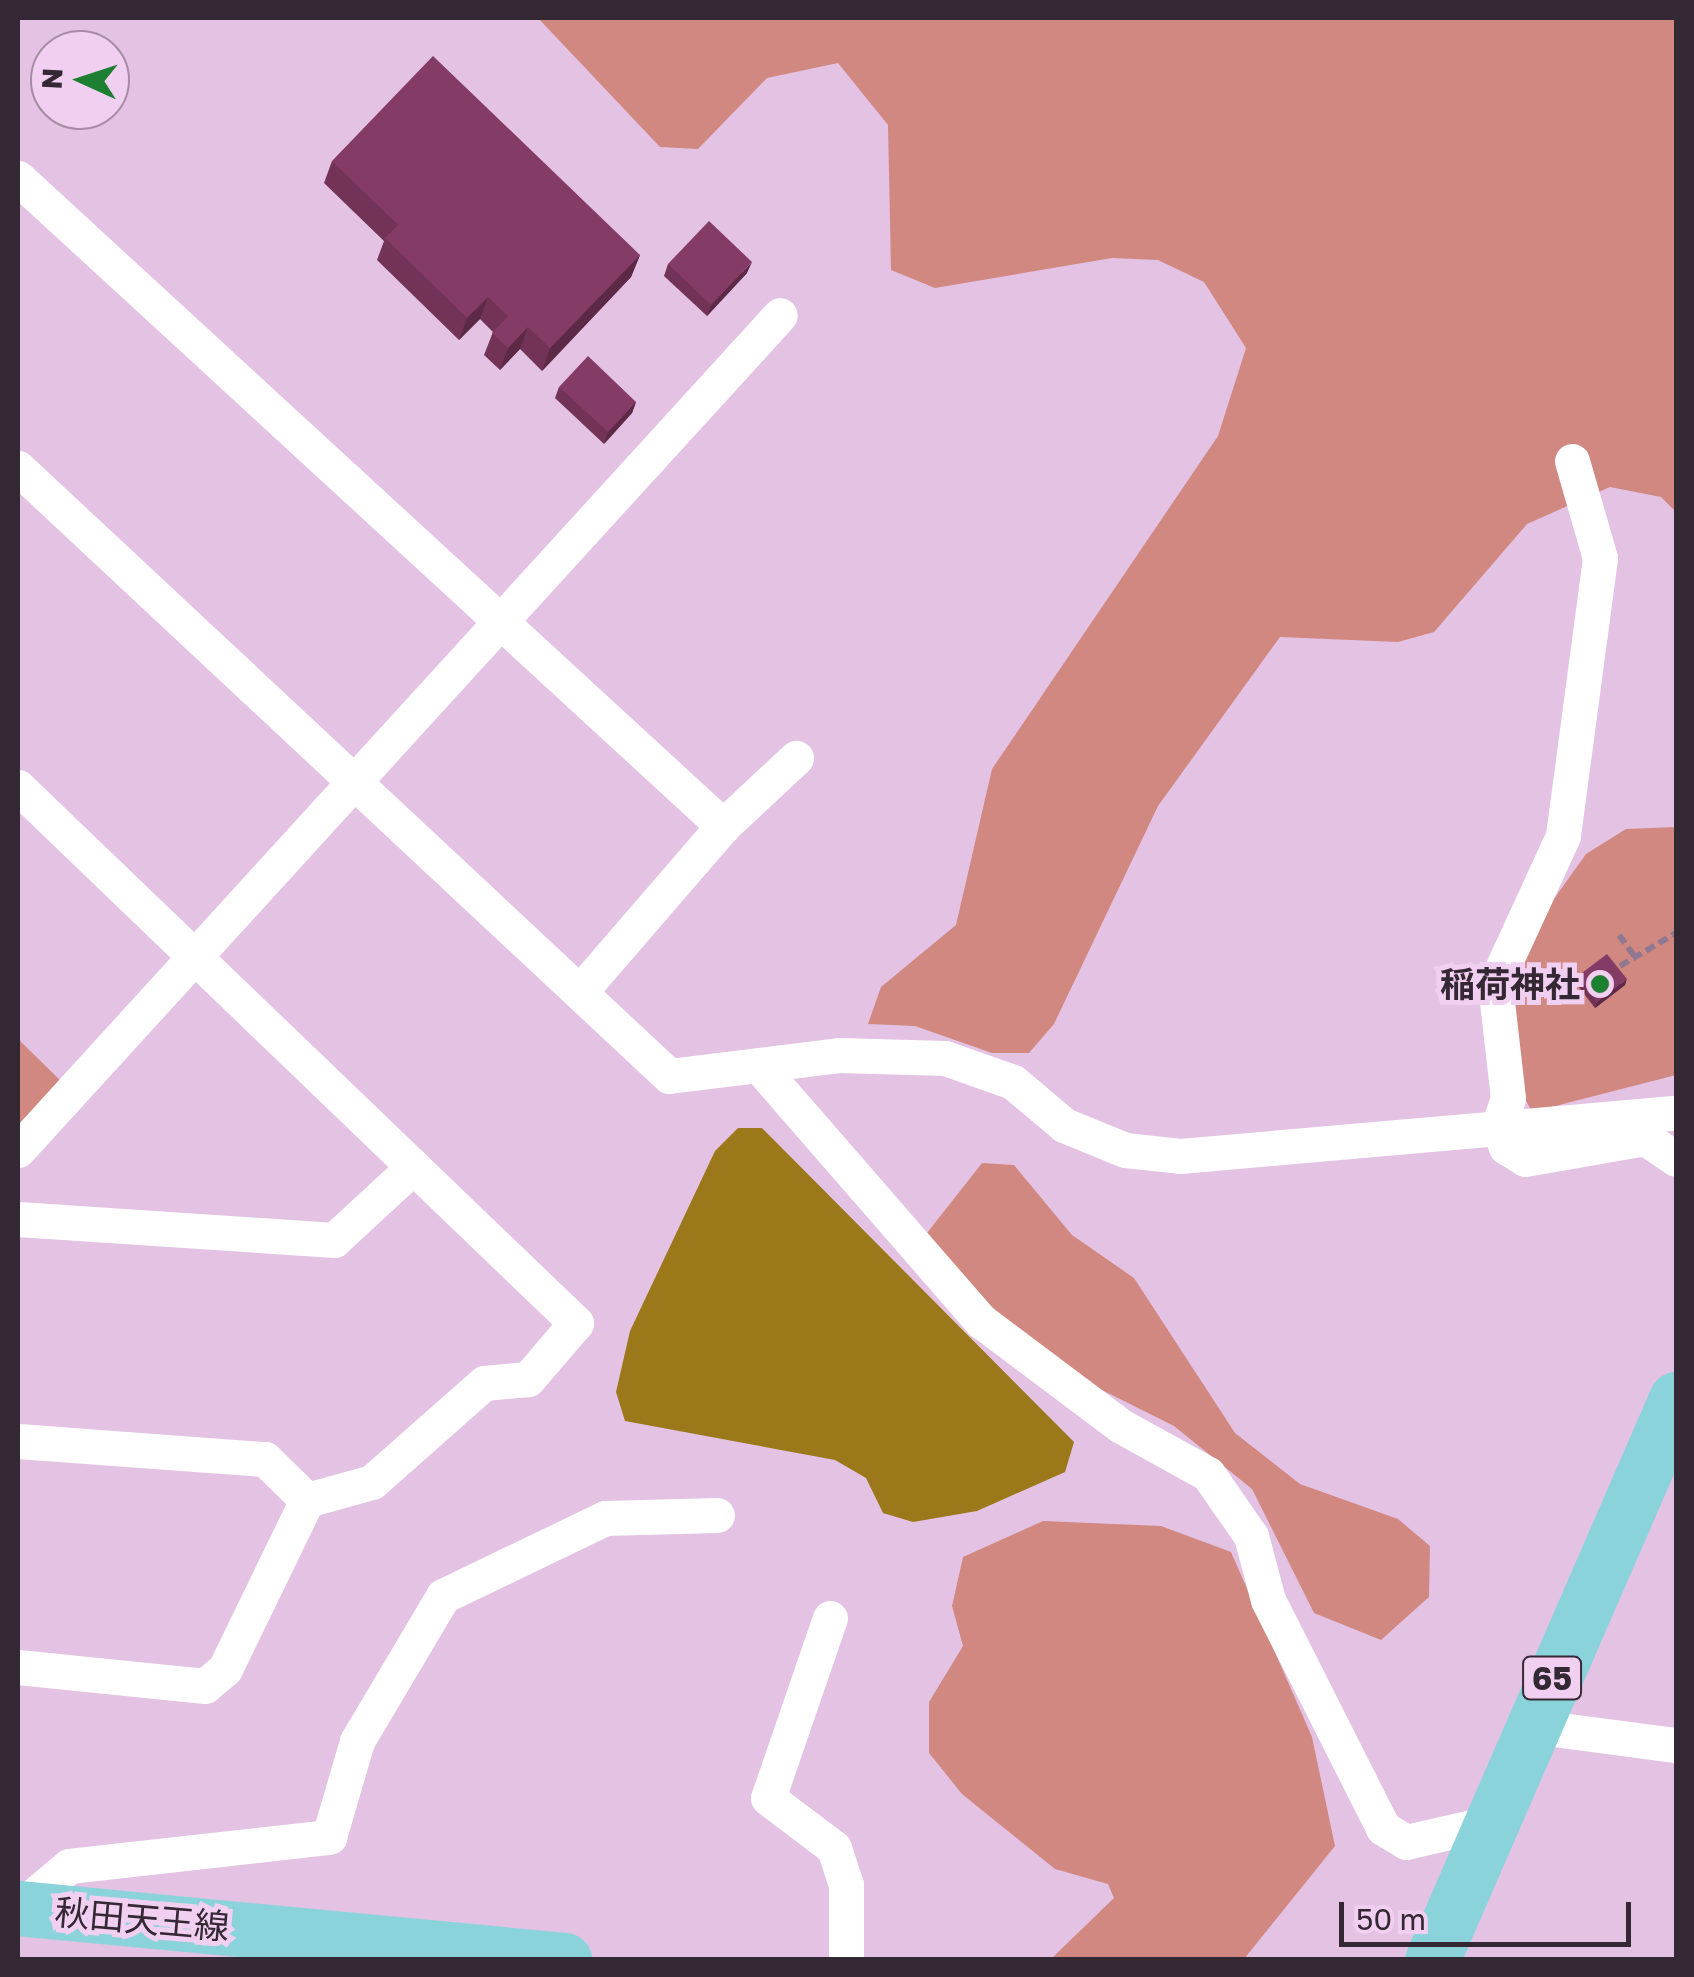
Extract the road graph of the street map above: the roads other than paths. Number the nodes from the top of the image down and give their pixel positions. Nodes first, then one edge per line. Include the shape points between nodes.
1 (18, 178) edge
2 (780, 315) dead end
3 (1572, 461) dead end
4 (18, 468) edge
5 (500, 621) junction
6 (796, 758) dead end
7 (353, 783) junction
8 (18, 787) edge
9 (723, 826) junction
10 (195, 958) junction
11 (583, 988) junction
12 (760, 1067) junction
13 (1676, 1114) edge
14 (1498, 1127) junction
15 (18, 1150) edge
16 (1676, 1159) edge
17 (413, 1166) junction
18 (18, 1219) edge
19 (1676, 1400) edge
20 (18, 1442) edge
21 (307, 1500) junction
22 (718, 1515) dead end
23 (830, 1618) dead end
24 (18, 1667) edge
25 (1530, 1726) junction
26 (1676, 1745) edge
27 (1489, 1823) junction
28 (18, 1908) edge
29 (565, 1960) edge
30 (846, 1960) edge
31 (1432, 1960) edge

1 - 5 street
2 - 5 street
3 - 14 street via 1600,558 1563,836 1495,984 1508,1098
4 - 7 street
5 - 7 street
5 - 9 street
6 - 9 street
7 - 10 street
7 - 11 street
8 - 10 street
9 - 11 street
10 - 15 street
10 - 17 street
11 - 12 street via 669,1076
12 - 14 street via 839,1055 946,1058 1013,1082 1064,1125 1125,1150 1180,1156
12 - 27 street via 981,1321 1120,1426 1208,1474 1250,1536 1268,1600 1383,1828 1406,1842
13 - 14 street
14 - 16 street via 1506,1148 1525,1159 1645,1138
17 - 18 street via 334,1240
17 - 21 street via 576,1323 528,1380 484,1383 372,1482
19 - 25 main road, 65
20 - 21 street via 265,1459
21 - 24 street via 225,1668 205,1686
22 - 28 street via 606,1518 443,1596 357,1741 329,1837 69,1866
23 - 30 street via 768,1798 834,1848 846,1884
25 - 26 street
25 - 27 main road, 65
27 - 31 main road, 65
28 - 29 main road, 秋田天王線

